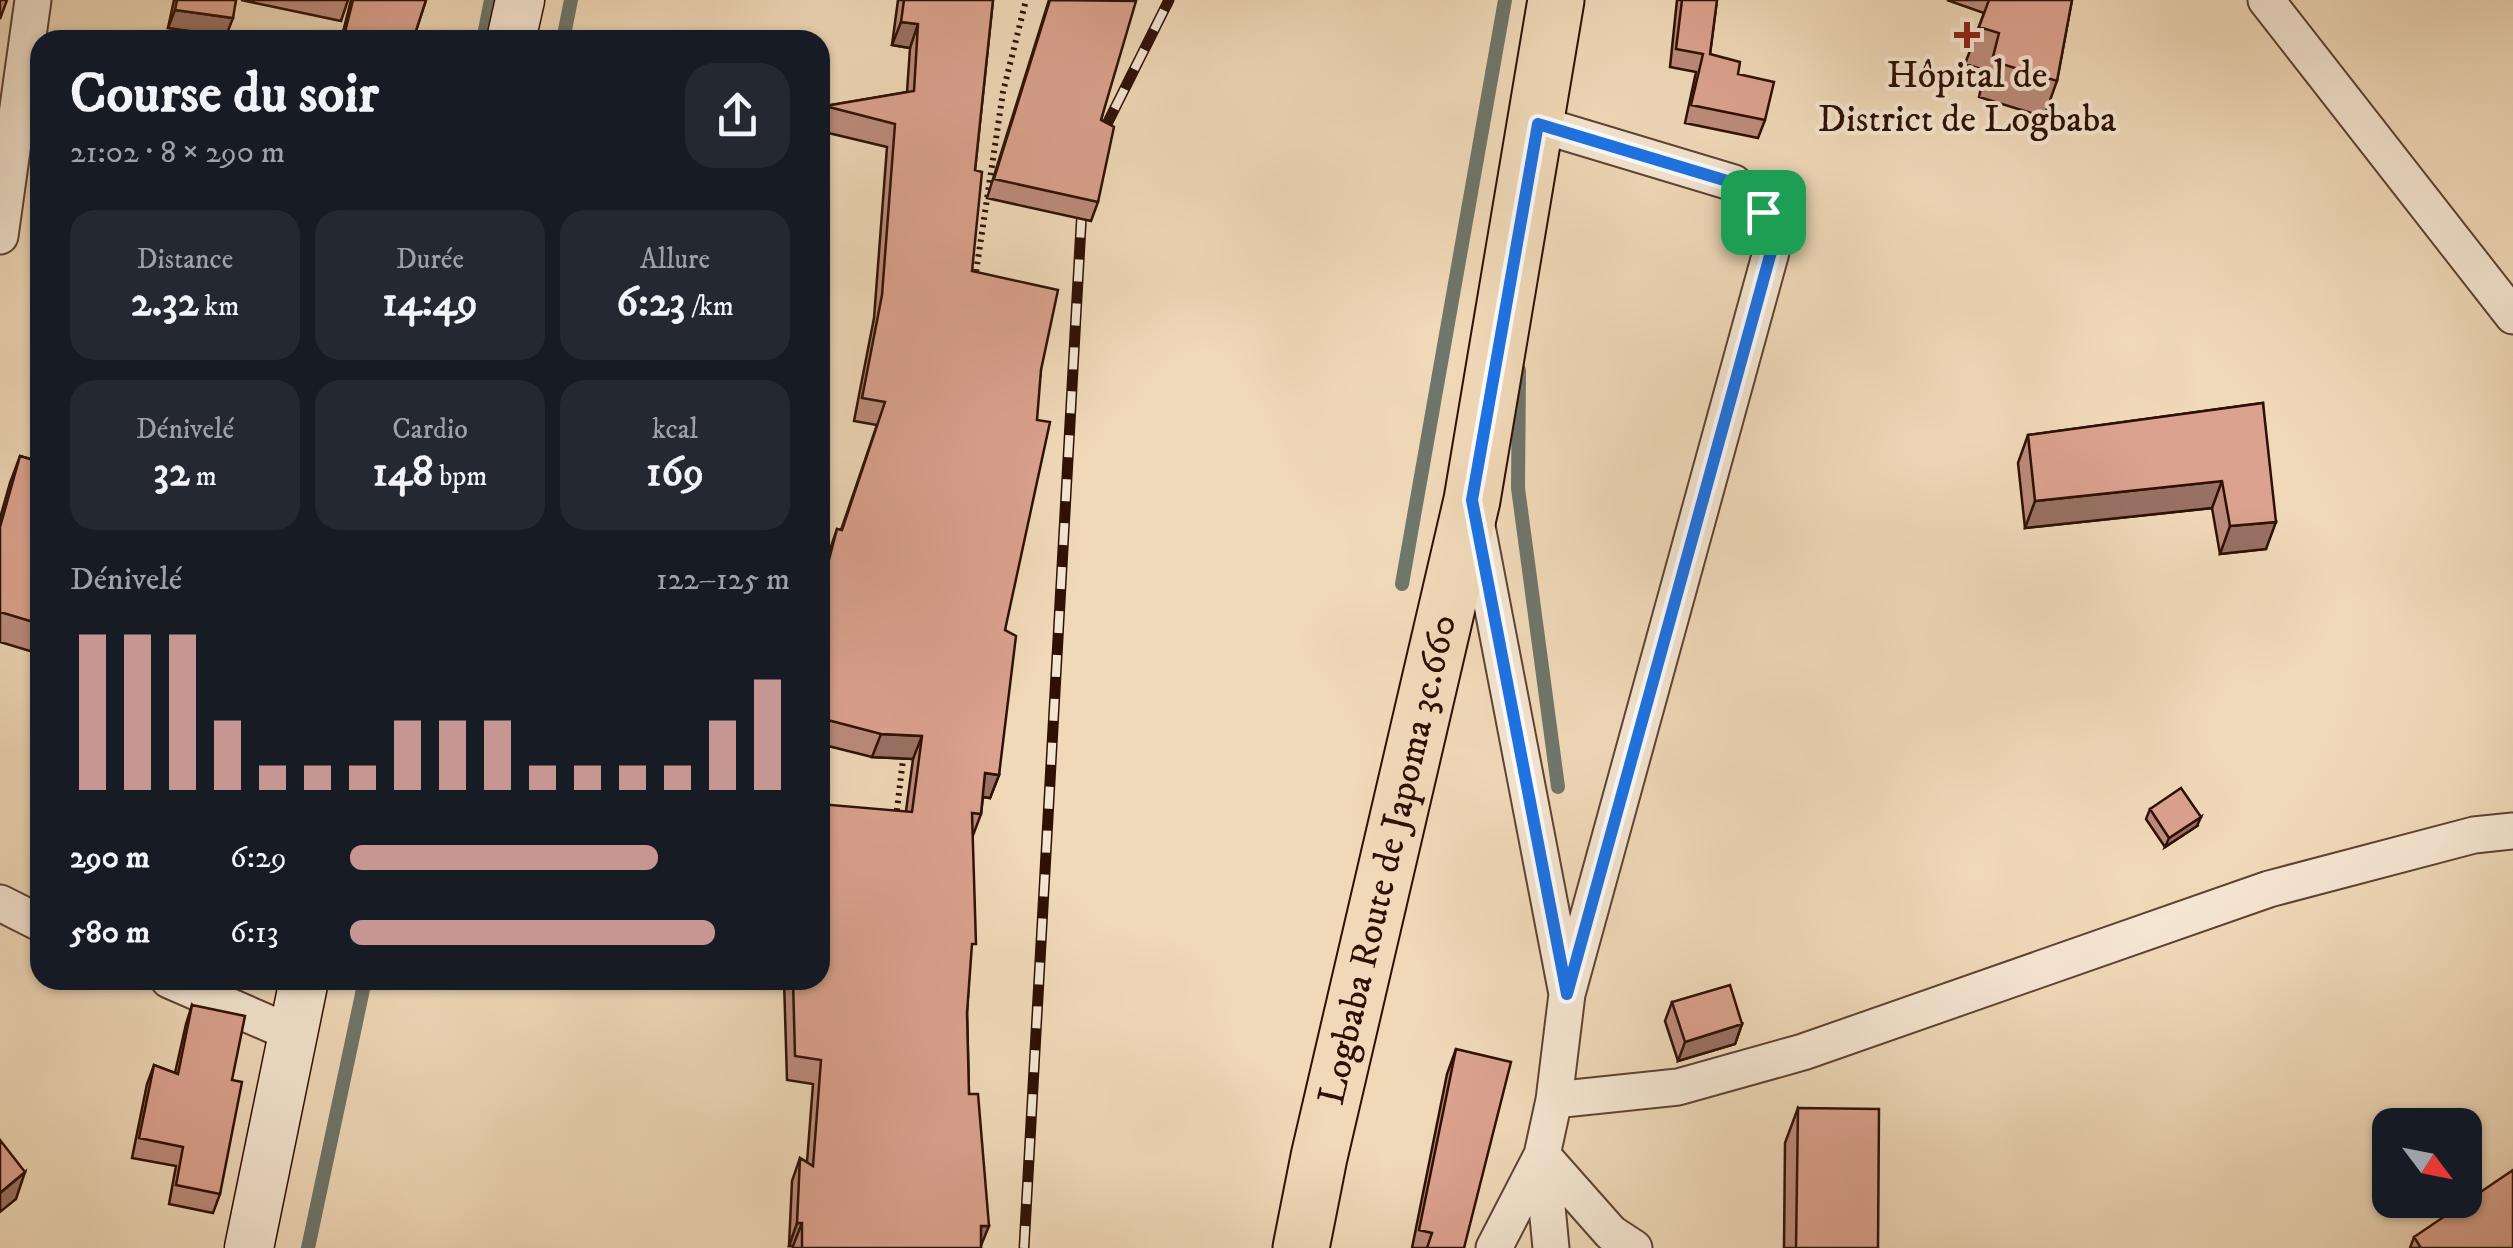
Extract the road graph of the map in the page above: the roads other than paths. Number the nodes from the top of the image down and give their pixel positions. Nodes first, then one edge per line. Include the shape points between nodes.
1 (34, 0) edge
2 (520, 0) edge
3 (1556, 0) edge
4 (2266, 0) edge
5 (513, 30) edge
6 (1538, 124) junction
7 (0, 236) edge
8 (2513, 316) edge
9 (1472, 500) junction
10 (2513, 831) edge
11 (0, 903) edge
12 (30, 918) edge
13 (193, 990) edge
14 (302, 990) edge
15 (1567, 994) junction
16 (293, 1034) junction
17 (1554, 1100) junction
18 (1542, 1155) junction
19 (249, 1248) edge
20 (1302, 1248) edge
21 (1494, 1248) edge
22 (1551, 1248) edge
23 (1634, 1248) edge

1 - 7 street
2 - 5 main road
3 - 6 main road, Logbaba Route de Japoma 3c.660
4 - 8 street
6 - 9 main road, Logbaba Route de Japoma 3c.660
6 - 15 street via 1734,183 1763,212 1771,252
9 - 15 street
9 - 20 main road, Logbaba Route de Japoma 3c.660
10 - 17 street via 2474,835 2269,889 1803,1052 1678,1088
11 - 12 street
13 - 16 street
14 - 16 main road
15 - 17 street
16 - 19 main road
17 - 18 street
18 - 21 street
18 - 22 street
18 - 23 street via 1611,1233

